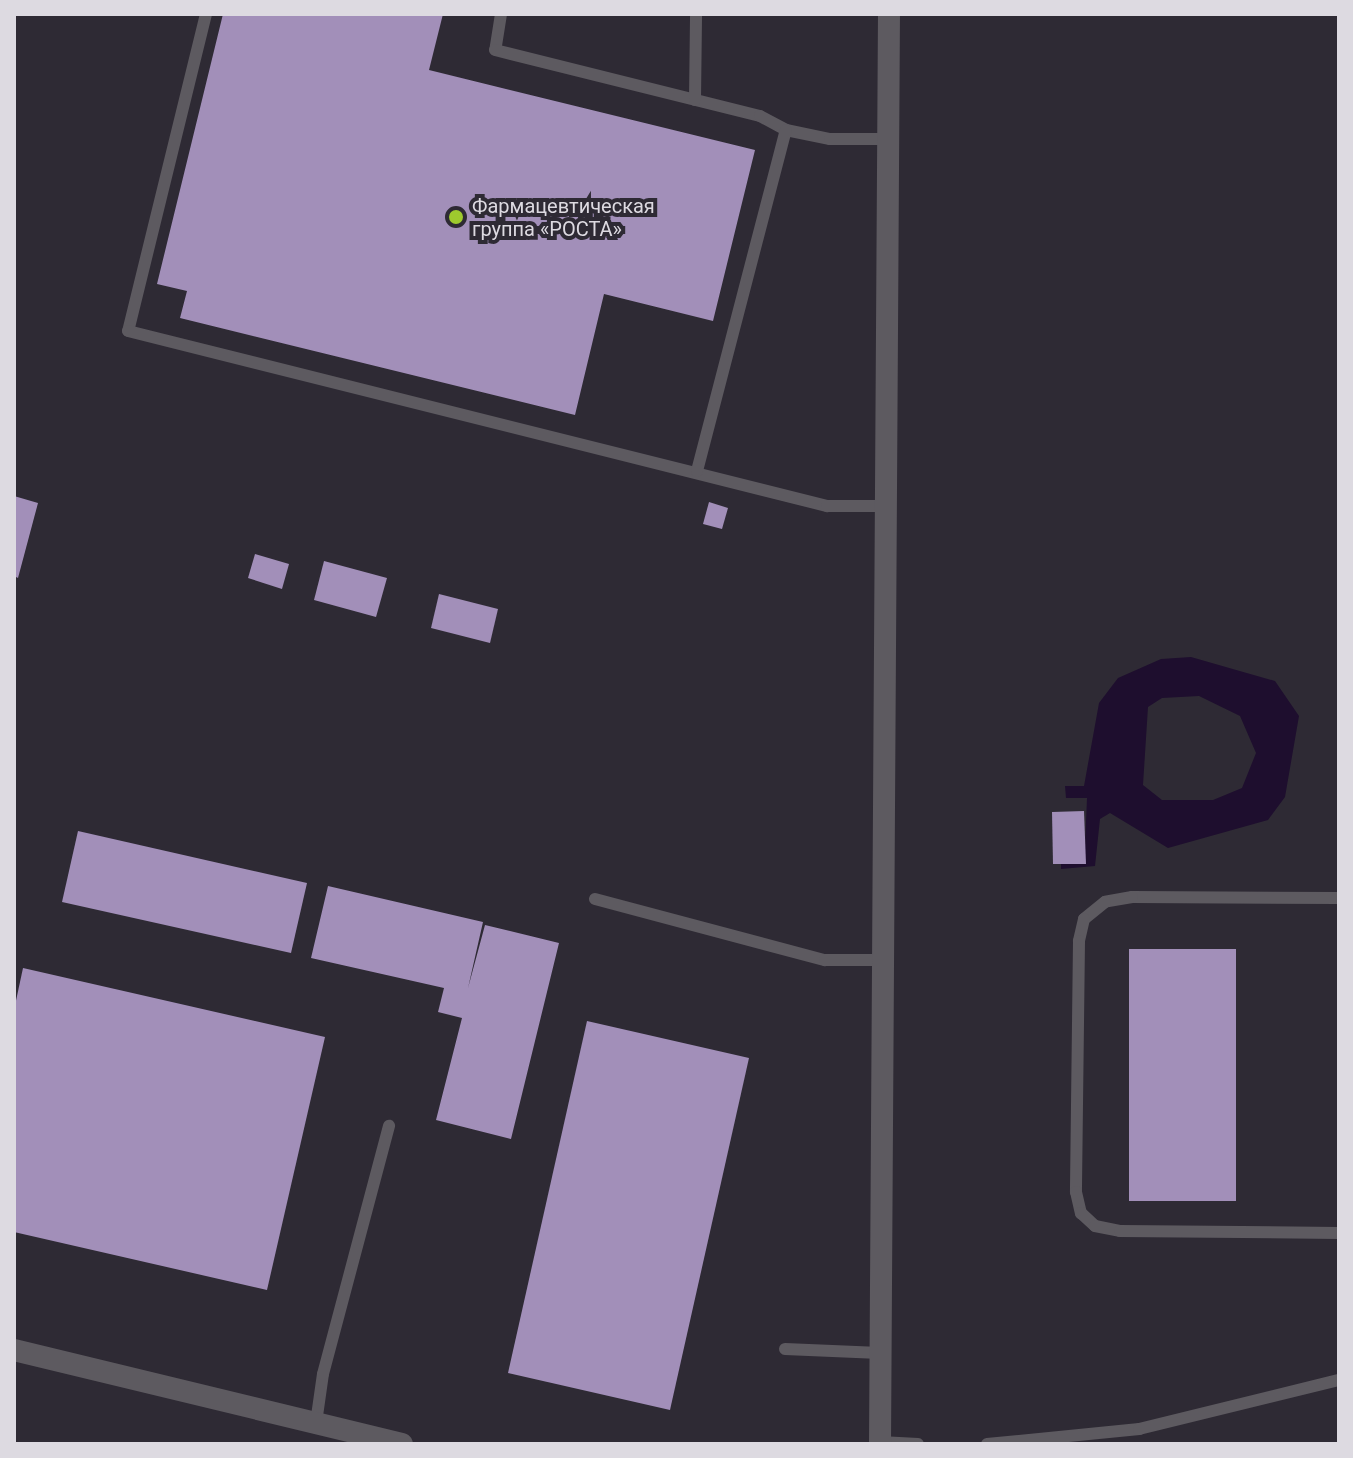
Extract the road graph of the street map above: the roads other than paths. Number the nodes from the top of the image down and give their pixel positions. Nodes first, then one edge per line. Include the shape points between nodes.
1 (206, 14) edge
2 (501, 14) edge
3 (696, 14) edge
4 (889, 14) edge
5 (695, 100) junction
6 (786, 130) junction
7 (888, 139) junction
8 (697, 471) junction
9 (886, 506) junction
10 (1339, 898) edge
11 (595, 899) dead end
12 (883, 960) junction
13 (389, 1126) dead end
14 (1339, 1233) edge
15 (785, 1349) dead end
16 (14, 1350) edge
17 (880, 1353) junction
18 (1339, 1380) edge
19 (316, 1423) junction
20 (880, 1443) edge
21 (402, 1444) edge
22 (918, 1444) edge
23 (987, 1444) edge

1 - 8 lane via 128,331
2 - 5 lane via 495,50
3 - 5 lane
4 - 7 street
5 - 6 lane via 760,116
6 - 7 lane via 830,139
6 - 8 lane
7 - 9 street
8 - 9 lane via 827,506
9 - 12 street
10 - 14 lane via 1132,897 1105,902 1084,919 1079,941 1076,1192 1081,1213 1095,1226 1120,1231
11 - 12 lane via 825,960
12 - 17 street
13 - 19 lane via 323,1374
15 - 17 lane
16 - 19 street
17 - 20 street
18 - 23 lane via 1139,1429
19 - 21 street
20 - 22 lane

